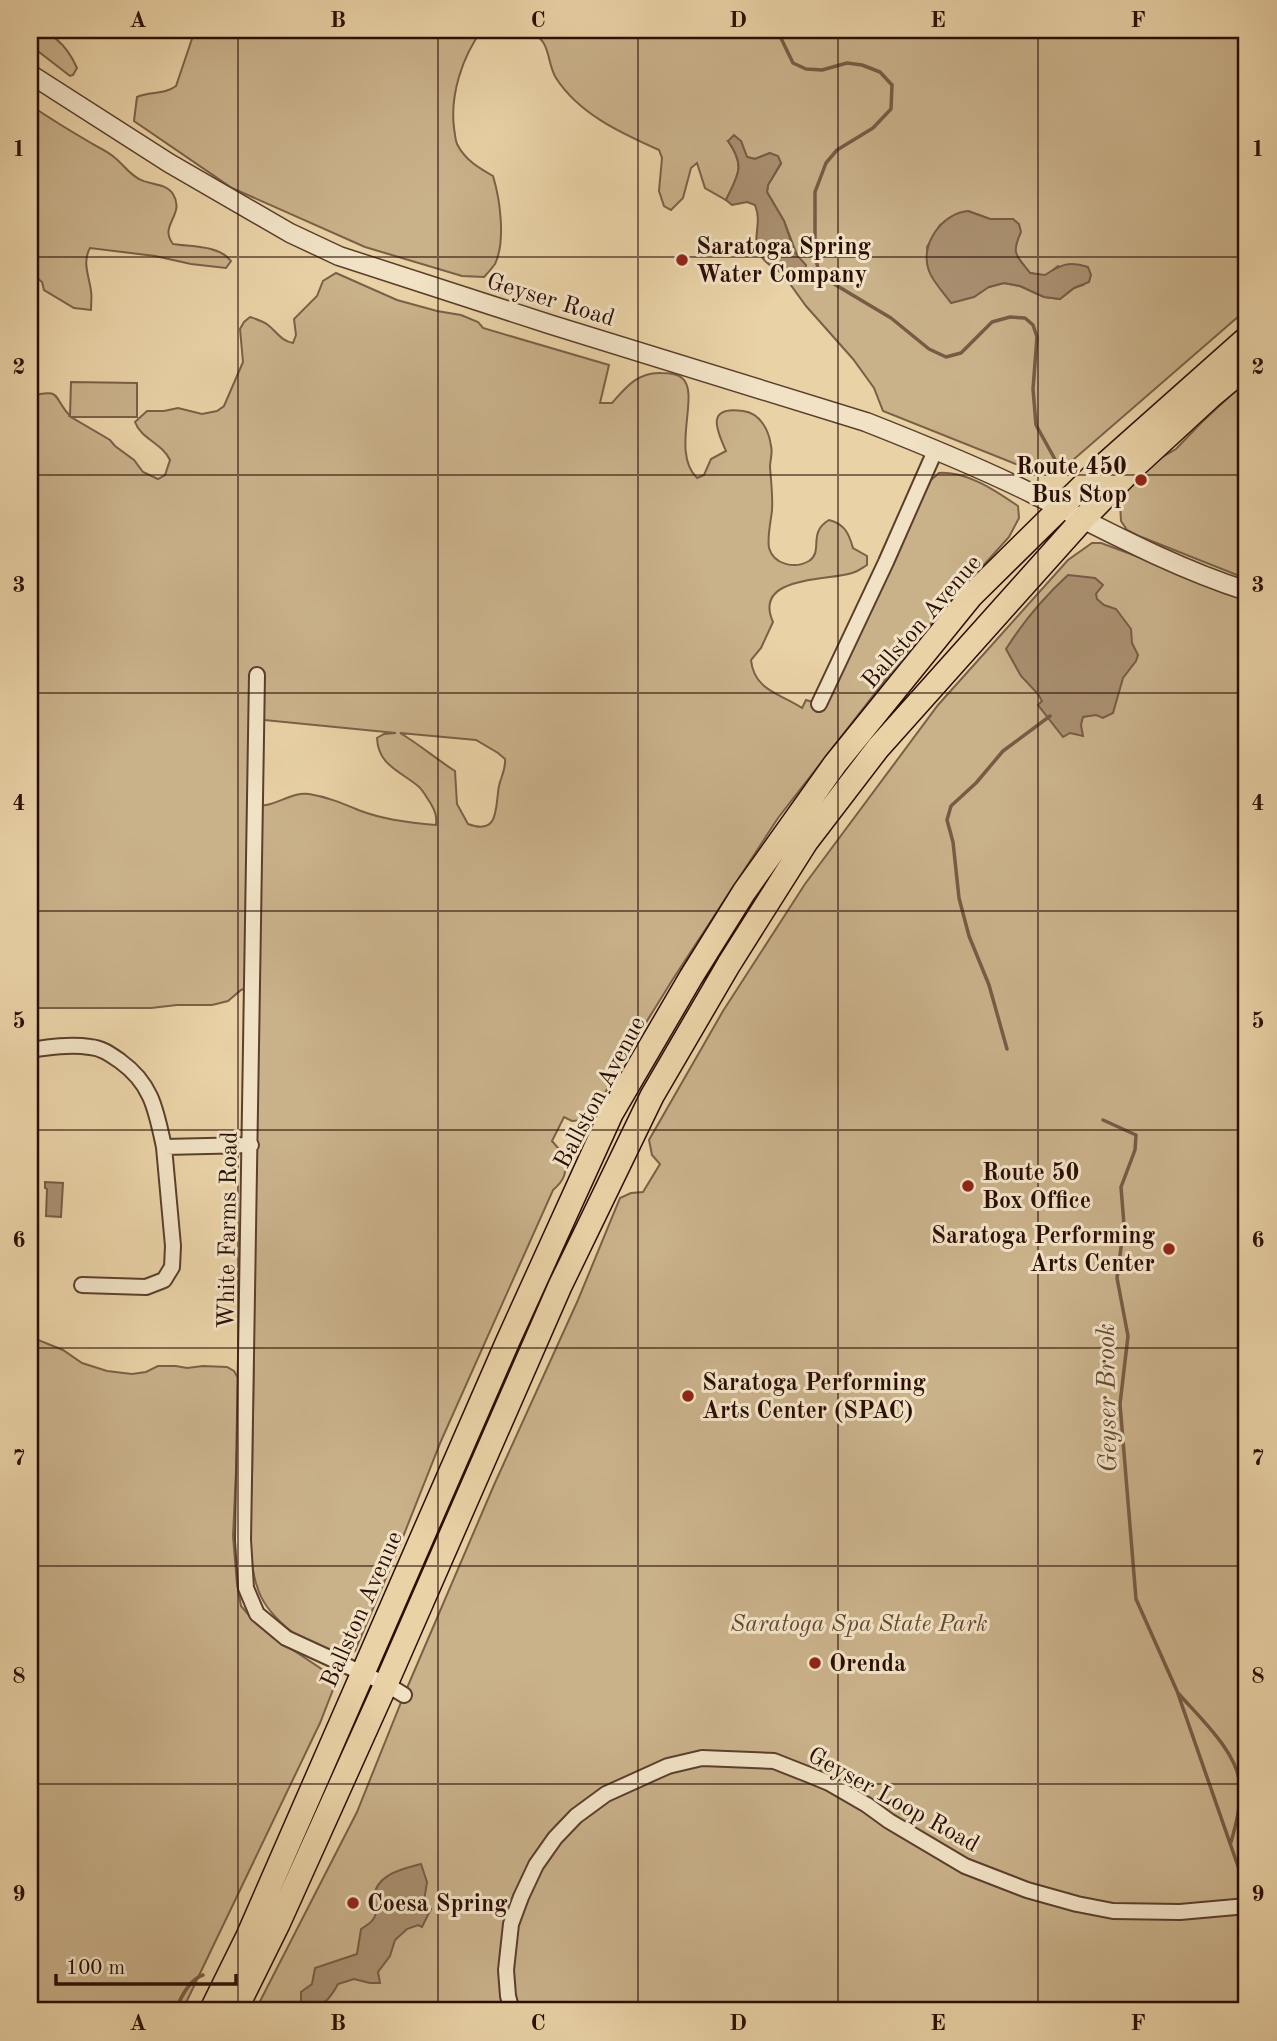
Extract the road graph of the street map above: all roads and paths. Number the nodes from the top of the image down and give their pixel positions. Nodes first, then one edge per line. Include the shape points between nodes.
1 (30, 74) edge
2 (1247, 338) edge
3 (1247, 366) edge
4 (935, 451) junction
5 (1061, 509) junction
6 (1082, 520) junction
7 (1247, 591) edge
8 (257, 675) dead end
9 (819, 704) dead end
10 (30, 1050) edge
11 (251, 1146) junction
12 (164, 1147) junction
13 (82, 1284) dead end
14 (362, 1673) junction
15 (395, 1690) junction
16 (1244, 1906) edge
17 (211, 2011) edge
18 (235, 2011) edge
19 (512, 2011) edge

1 - 4 street, Geyser Road via 169,163 290,233 340,256 866,422
2 - 5 highway, Ballston Avenue
3 - 6 highway, Ballston Avenue
4 - 5 street, Geyser Road
4 - 9 street
5 - 6 street, Geyser Road
5 - 14 highway, Ballston Avenue via 971,596 835,764 744,892 691,977 611,1114
6 - 7 street, Geyser Road
6 - 15 highway, Ballston Avenue via 878,748 806,842 729,964 652,1096 555,1298
8 - 11 street, White Farms Road
10 - 12 street via 93,1047 133,1070 152,1100
11 - 12 street
11 - 14 street, White Farms Road via 243,1540 246,1588 257,1614 286,1638
12 - 13 street via 172,1267 164,1280 146,1287
14 - 15 street, White Farms Road
14 - 17 highway, Ballston Avenue
15 - 18 highway, Ballston Avenue
16 - 19 street, Geyser Loop Road via 1180,1912 1113,1911 1077,1904 965,1866 807,1773 774,1761 702,1758 668,1766 606,1794 555,1838 536,1865 511,1924 506,1970

